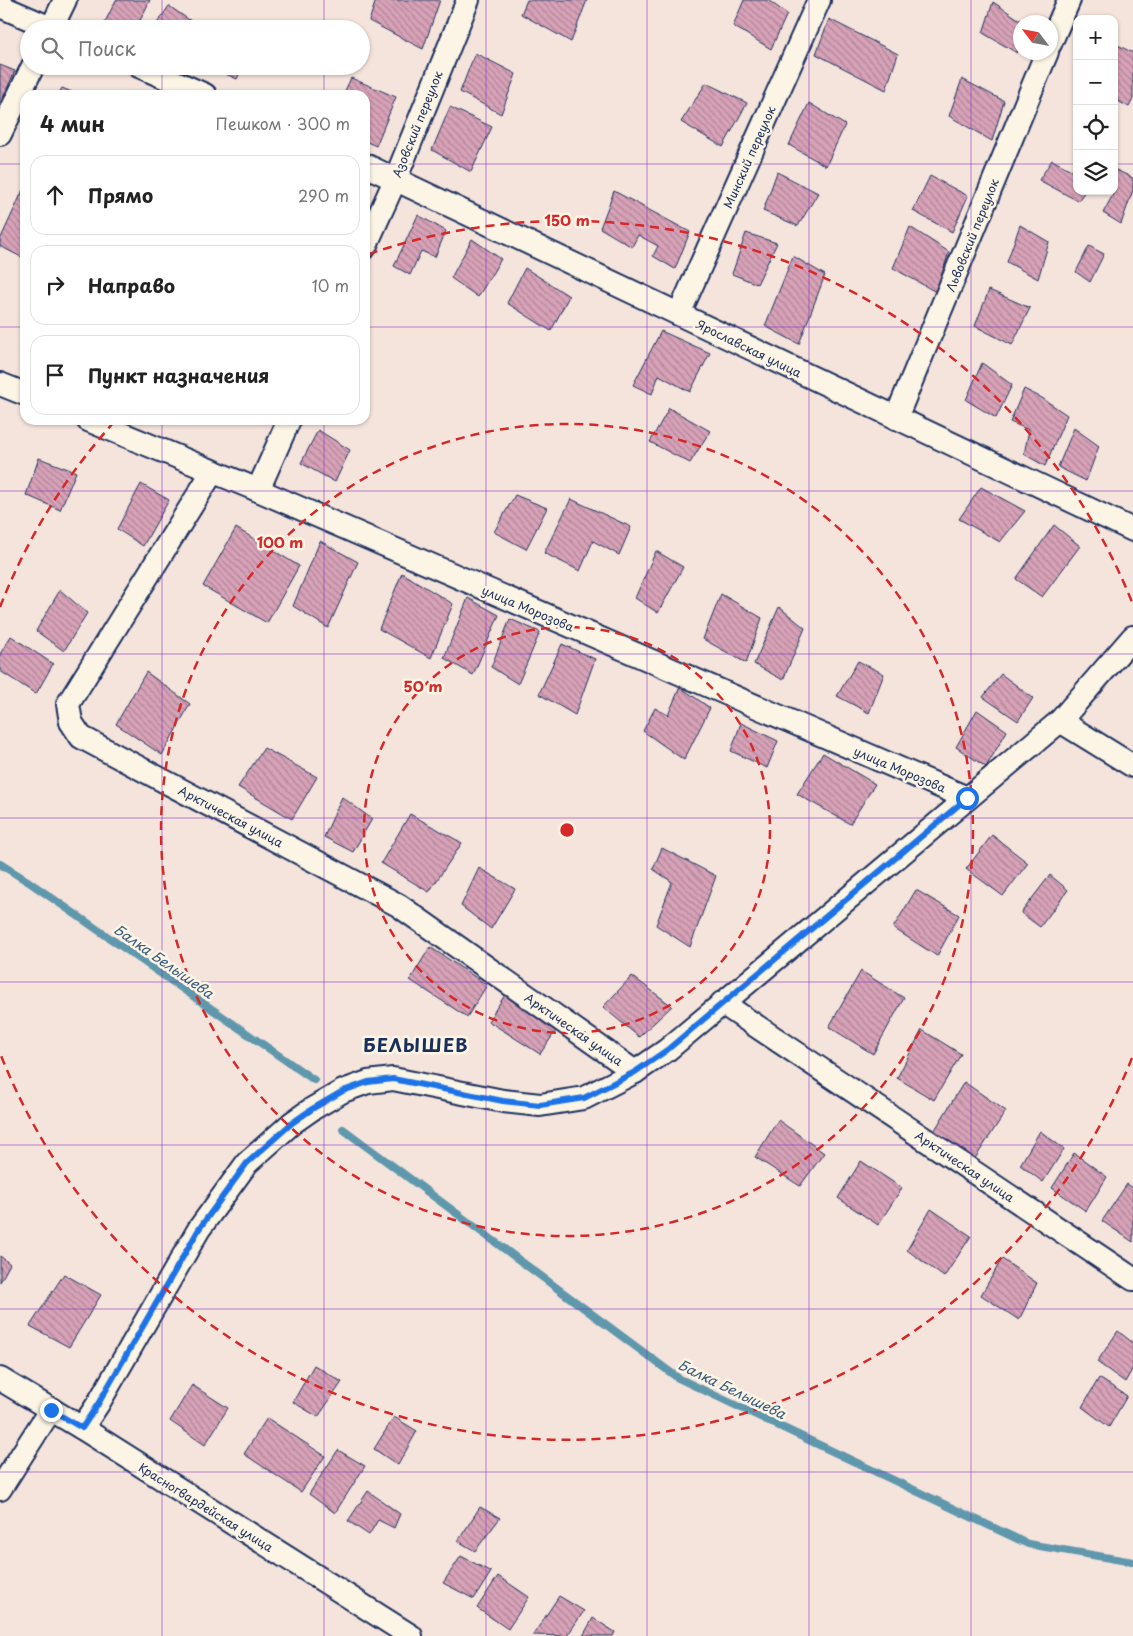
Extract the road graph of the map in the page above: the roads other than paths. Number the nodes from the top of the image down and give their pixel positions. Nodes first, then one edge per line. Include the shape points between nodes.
1 (65, 0) edge
2 (468, 0) edge
3 (819, 0) edge
4 (1069, 0) edge
5 (0, 6) edge
6 (32, 20) edge
7 (56, 20) edge
8 (1058, 25) edge
9 (1044, 60) edge
10 (29, 75) edge
11 (159, 75) edge
12 (21, 90) edge
13 (194, 90) edge
14 (20, 93) edge
15 (0, 134) edge
16 (370, 167) edge
17 (396, 178) junction
18 (370, 236) edge
19 (679, 314) junction
20 (0, 384) edge
21 (20, 392) edge
22 (896, 418) junction
23 (100, 425) edge
24 (287, 425) edge
25 (213, 472) junction
26 (258, 490) junction
27 (1133, 530) edge
28 (1133, 637) edge
29 (1060, 721) junction
30 (1133, 766) edge
31 (967, 798) junction
32 (722, 1003) junction
33 (635, 1072) junction
34 (1133, 1279) edge
35 (0, 1379) edge
36 (51, 1410) junction
37 (82, 1428) junction
38 (0, 1489) edge
39 (412, 1636) edge

1 - 7 street
2 - 17 street, Азовский переулок
3 - 19 street, Минский переулок
4 - 8 street
5 - 6 street
9 - 22 street, Львовский переулок
10 - 12 street
11 - 13 street
14 - 15 street
16 - 17 street, Ярославская улица
17 - 18 street, Азовский переулок
17 - 19 street, Ярославская улица
19 - 22 street, Ярославская улица
20 - 21 street
22 - 27 street, Ярославская улица
23 - 25 street, улица Морозова
24 - 26 street
25 - 26 street, улица Морозова
25 - 33 street, Арктическая улица via 68,704 71,722 81,737 398,905
26 - 31 street, улица Морозова
28 - 29 street
29 - 30 street
29 - 31 street
31 - 32 street
32 - 33 street via 667,1050
32 - 34 street, Арктическая улица
33 - 37 street via 584,1098 540,1105 503,1101 393,1079 368,1082 343,1091 312,1109 247,1163 199,1229
35 - 36 street, Красногвардейская улица
36 - 37 street, Красногвардейская улица
36 - 38 street
37 - 39 street, Красногвардейская улица

